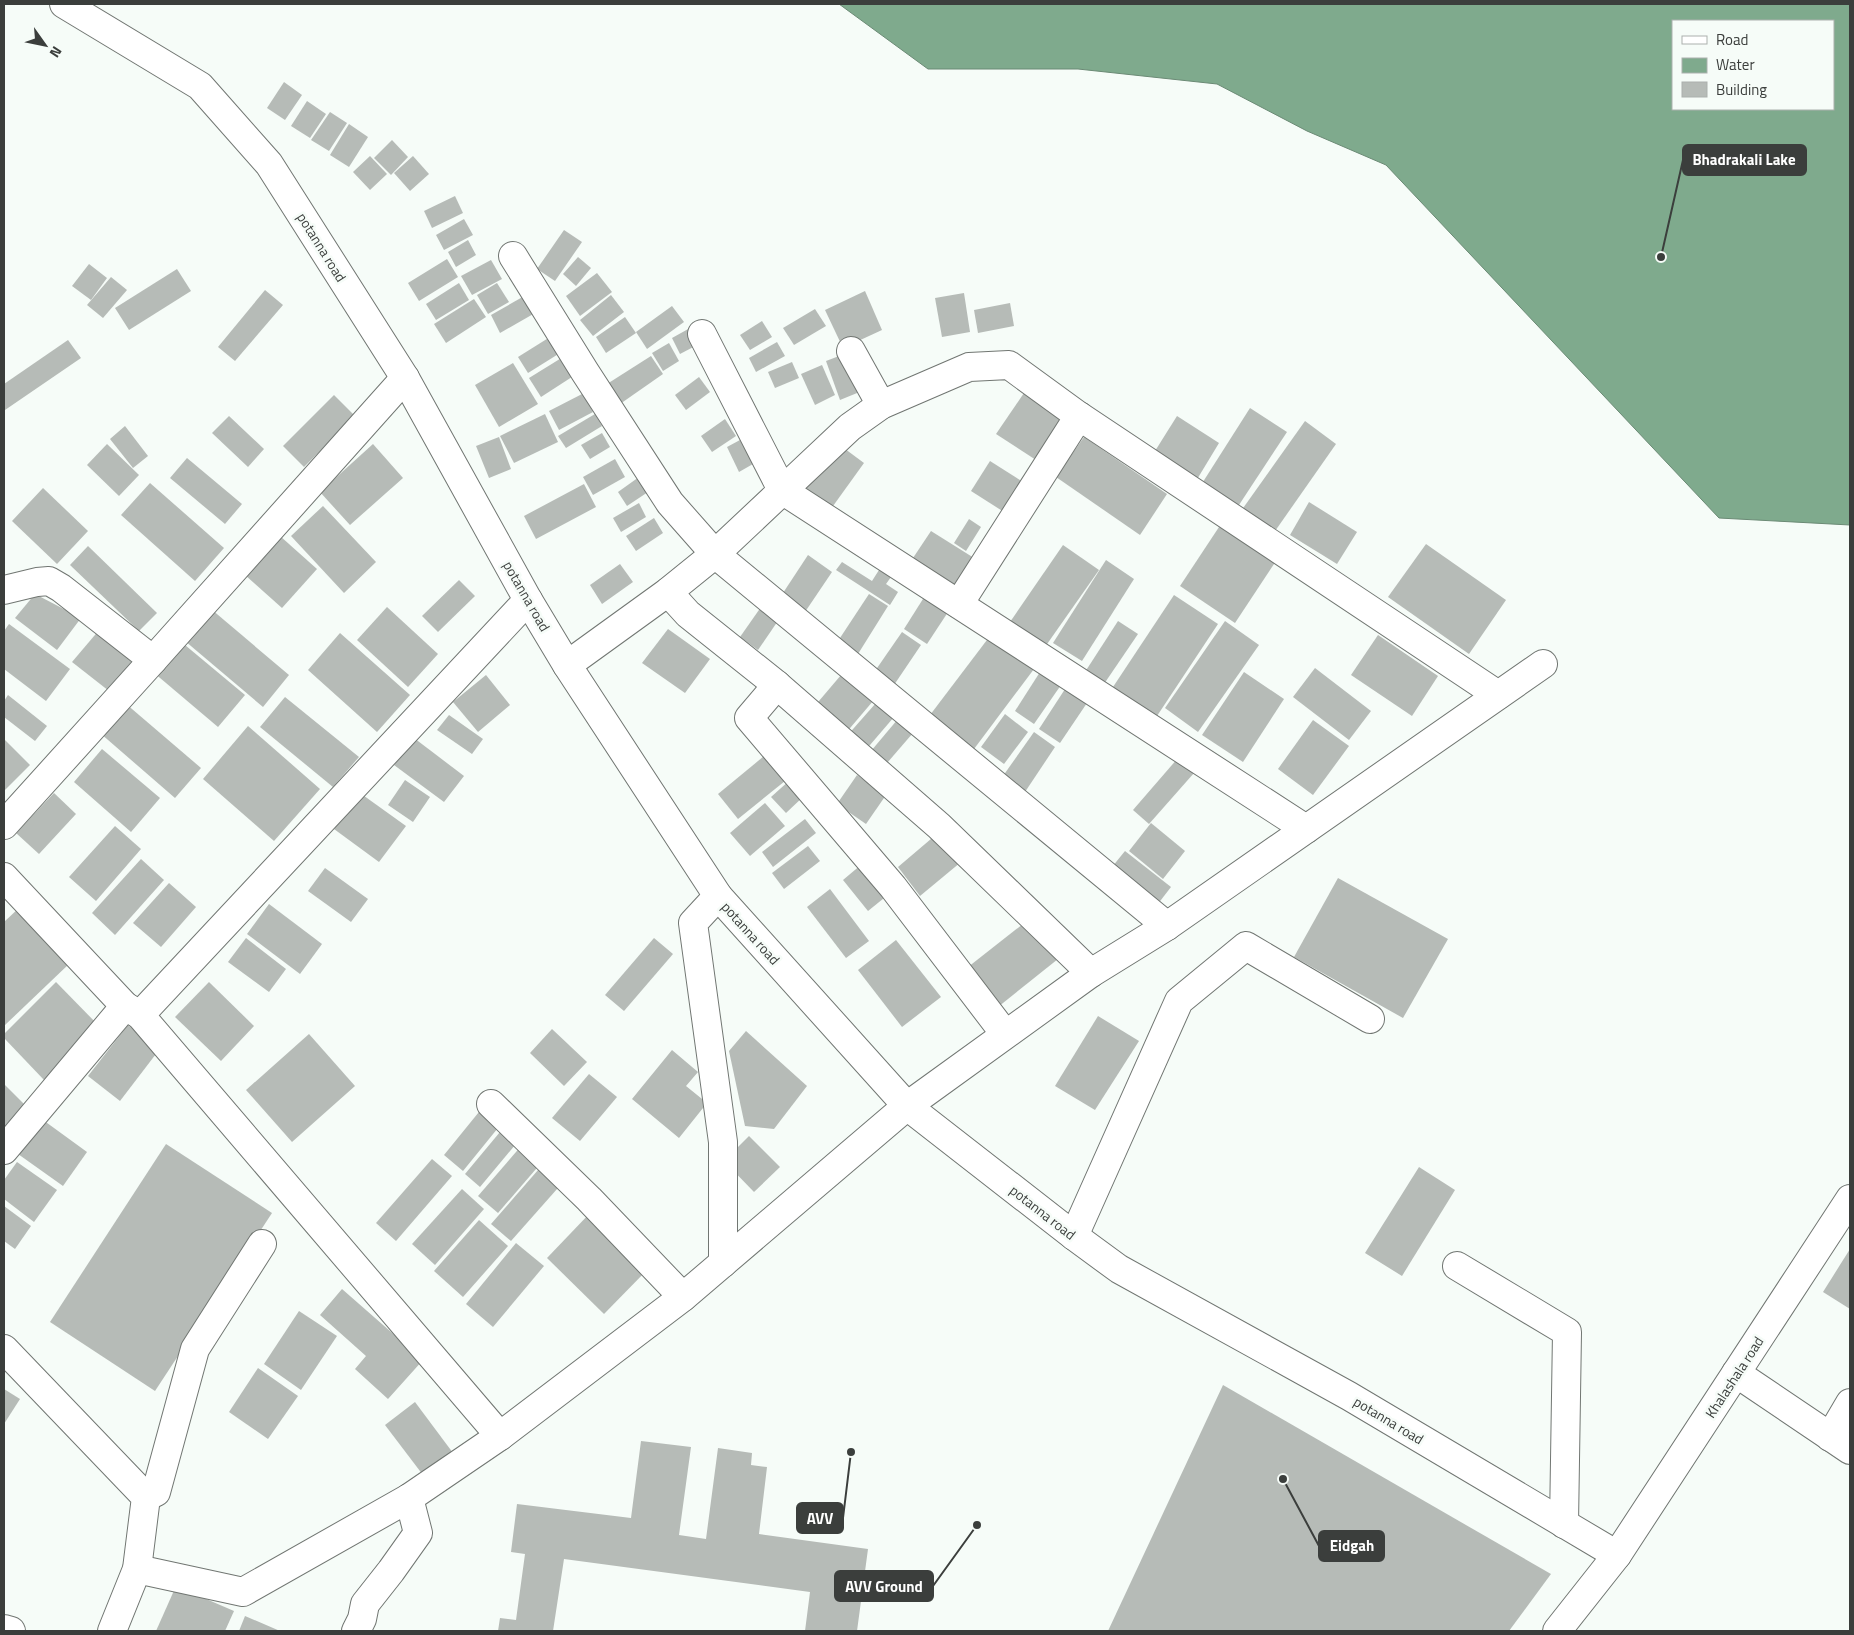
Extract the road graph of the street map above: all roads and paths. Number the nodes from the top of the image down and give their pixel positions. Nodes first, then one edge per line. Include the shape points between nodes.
1 (64, 4) edge
2 (513, 256) dead end
3 (702, 334) dead end
4 (851, 350) dead end
5 (404, 378) junction
6 (881, 406) junction
7 (1079, 416) junction
8 (782, 490) junction
9 (715, 554) junction
10 (4, 590) edge
11 (668, 592) junction
12 (528, 600) junction
13 (958, 604) junction
14 (153, 660) junction
15 (568, 664) junction
16 (1543, 664) dead end
17 (777, 684) junction
18 (1498, 695) junction
19 (4, 825) edge
20 (1306, 829) junction
21 (8, 892) edge
22 (718, 896) junction
23 (1167, 926) junction
24 (1091, 973) junction
25 (132, 1011) junction
26 (1370, 1019) dead end
27 (1005, 1034) junction
28 (491, 1104) dead end
29 (907, 1106) junction
30 (4, 1150) edge
31 (1850, 1199) edge
32 (1074, 1236) junction
33 (262, 1244) dead end
34 (723, 1263) junction
35 (1457, 1266) dead end
36 (683, 1297) junction
37 (4, 1349) edge
38 (1736, 1373) junction
39 (1850, 1403) edge
40 (500, 1436) junction
41 (1840, 1444) edge
42 (146, 1497) junction
43 (409, 1498) junction
44 (1564, 1524) junction
45 (1617, 1555) junction
46 (138, 1569) junction
47 (4, 1629) edge
48 (11, 1631) edge
49 (112, 1631) edge
50 (356, 1631) edge
51 (1557, 1631) edge

1 - 5 street, potanna road via 200,86 269,164
2 - 9 street via 670,503
3 - 8 street
4 - 6 street
5 - 12 street, potanna road
5 - 14 street
6 - 7 street via 969,367 1009,365
6 - 8 street via 850,428
7 - 13 street
7 - 18 street
8 - 9 street
8 - 13 street
9 - 11 street
9 - 23 street
10 - 14 street via 49,581
11 - 15 street
11 - 17 street via 688,614
12 - 15 street, potanna road
12 - 25 street
13 - 20 street
14 - 19 street
15 - 22 street, potanna road
16 - 18 street
17 - 24 street via 938,826
17 - 27 street via 750,718 893,887
18 - 20 street
20 - 23 street
21 - 25 street
22 - 29 street, potanna road
22 - 34 street via 693,923 723,1142
23 - 24 street
24 - 27 street
25 - 30 street
25 - 40 street
26 - 32 street via 1246,946 1179,1001
27 - 29 street
28 - 36 street
29 - 32 street, potanna road
29 - 34 street
31 - 38 street, Khalashala road
32 - 44 street, potanna road via 1119,1269 1348,1396
33 - 42 street via 195,1349 156,1492
34 - 36 street
35 - 44 street via 1567,1332
36 - 40 street
37 - 42 street
38 - 41 street
38 - 45 street, Khalashala road
39 - 41 street
40 - 43 street
42 - 46 street
43 - 46 street via 243,1592
43 - 50 street via 418,1533 365,1604
44 - 45 street, potanna road
45 - 51 street
46 - 49 street
47 - 48 street

